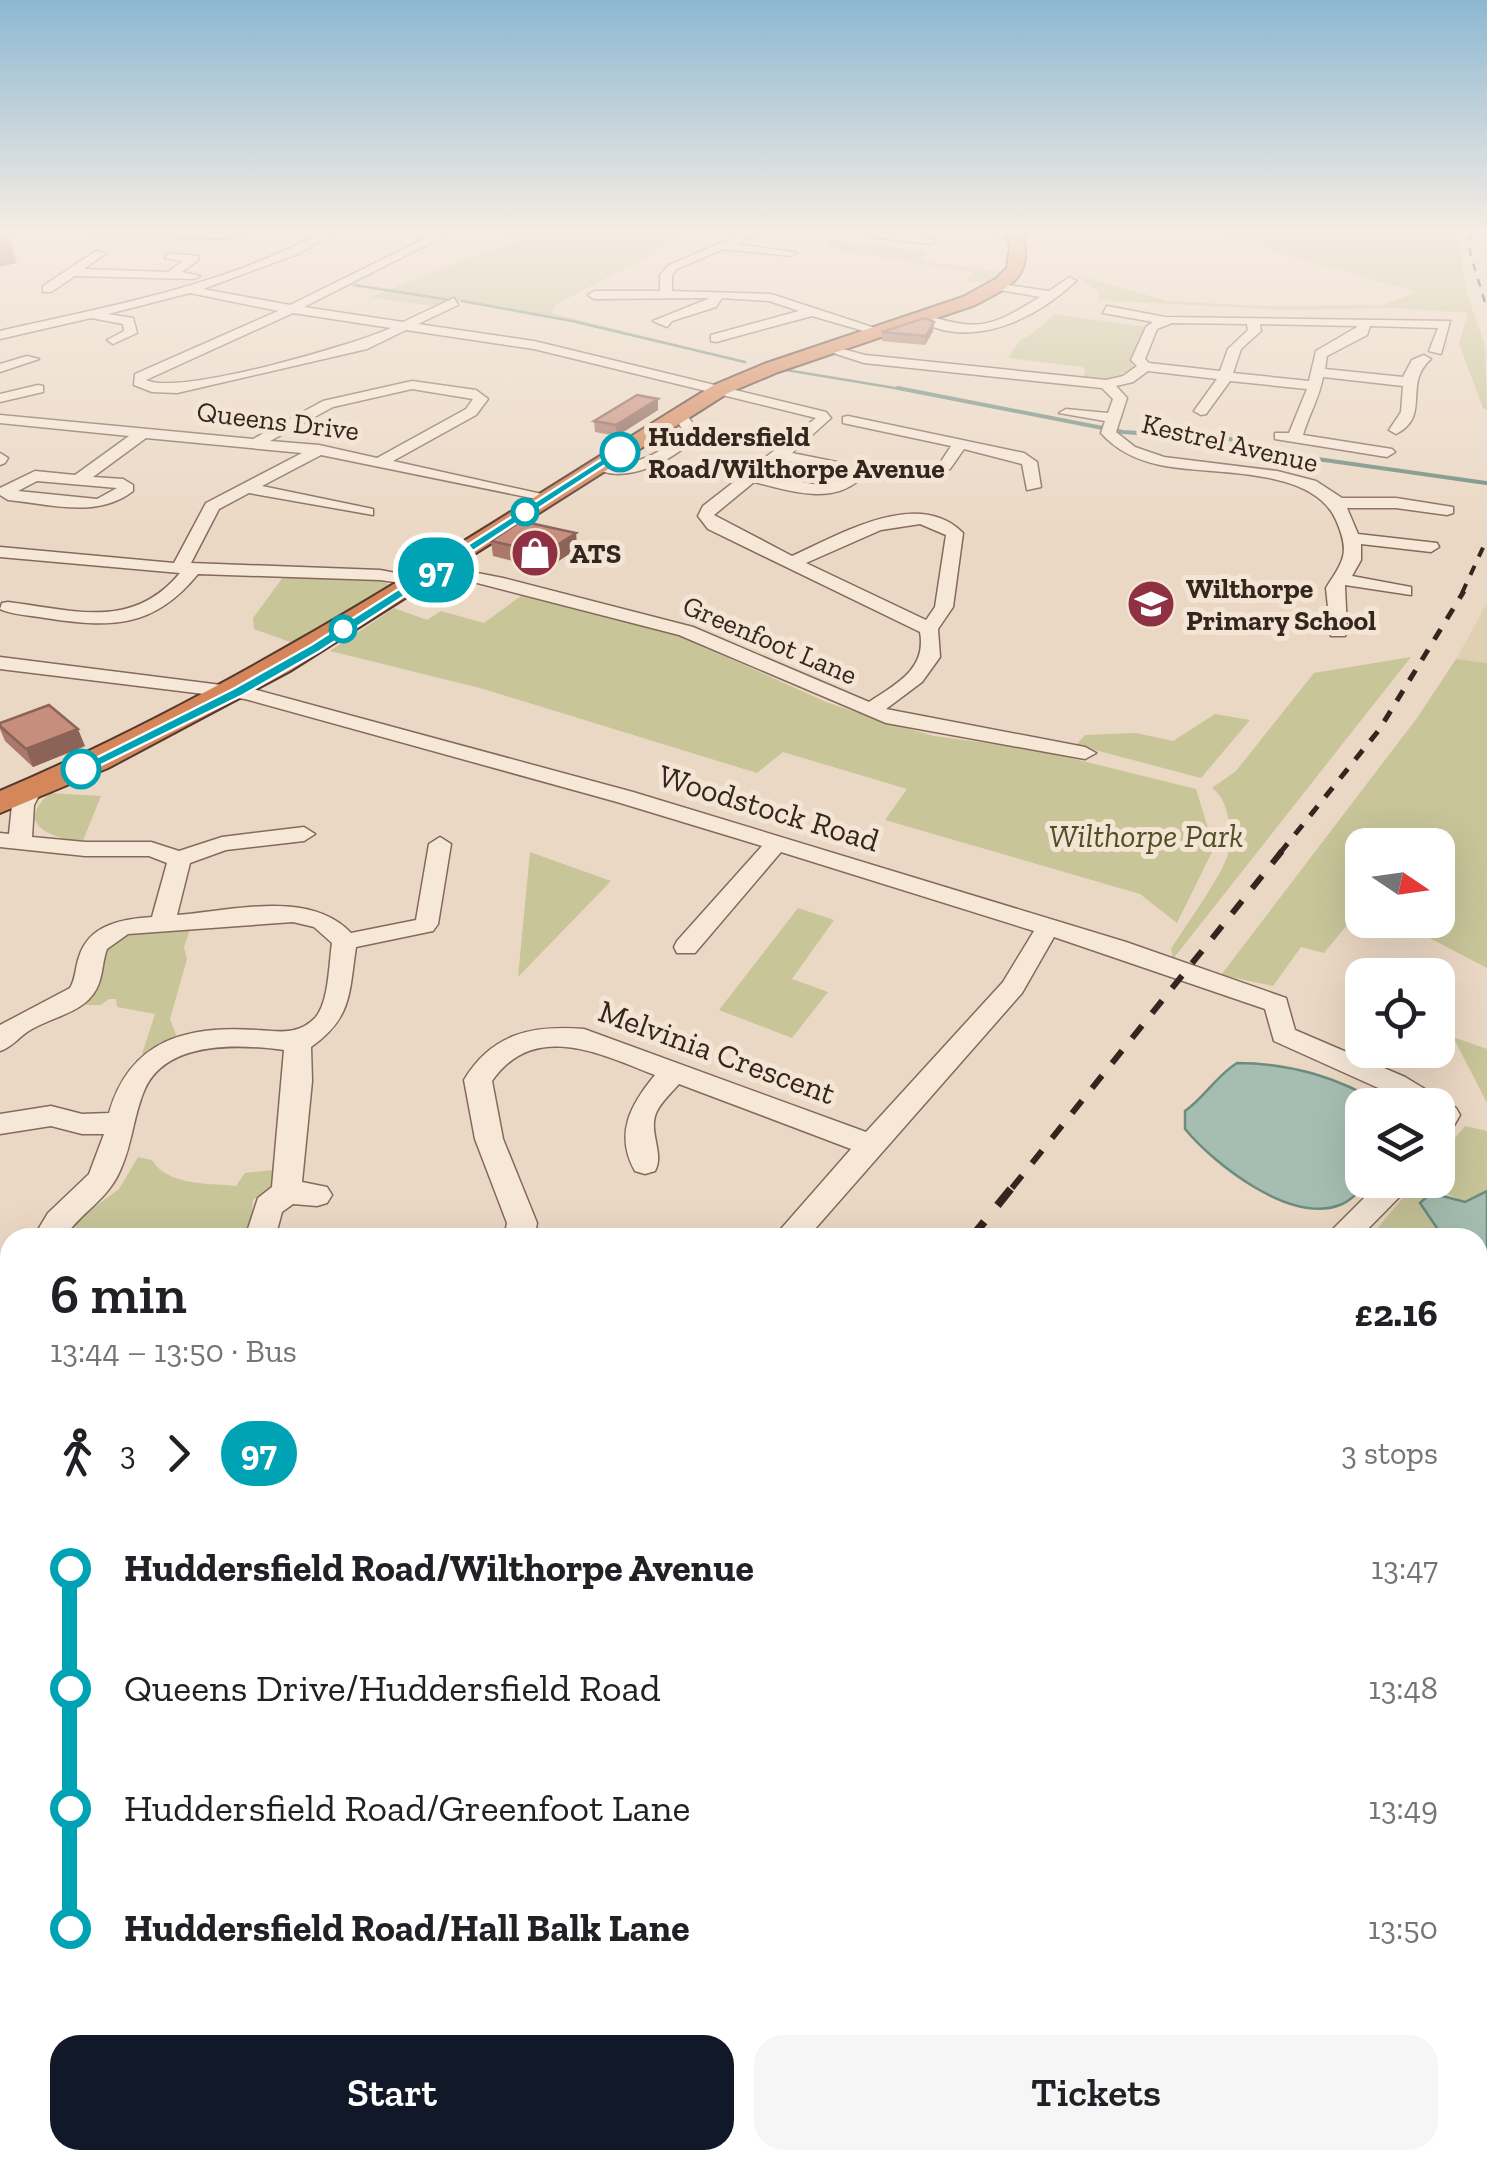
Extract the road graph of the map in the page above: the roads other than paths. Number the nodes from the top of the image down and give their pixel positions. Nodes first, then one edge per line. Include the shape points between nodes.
1 (130, 333) edge
2 (236, 333) edge
3 (390, 333) edge
4 (464, 333) edge
5 (739, 333) edge
6 (764, 333) edge
7 (873, 333) edge
8 (1149, 333) edge
9 (1250, 333) edge
10 (1360, 333) edge
11 (1440, 333) edge
12 (716, 338) dead end
13 (113, 340) dead end
14 (784, 340) dead end
15 (828, 349) junction
16 (32, 359) dead end
17 (0, 368) edge
18 (1145, 368) junction
19 (1224, 377) junction
20 (1316, 379) junction
21 (1408, 382) junction
22 (1106, 384) junction
23 (721, 388) junction
24 (38, 389) dead end
25 (0, 398) edge
26 (832, 410) junction
27 (1201, 411) dead end
28 (1066, 412) dead end
29 (0, 420) edge
30 (1111, 426) junction
31 (1396, 430) dead end
32 (146, 431) junction
33 (1276, 434) dead end
34 (1295, 438) junction
35 (259, 441) junction
36 (959, 446) junction
37 (319, 450) junction
38 (1388, 452) dead end
39 (782, 454) junction
40 (383, 461) junction
41 (928, 470) dead end
42 (753, 477) junction
43 (78, 480) junction
44 (249, 488) junction
45 (1033, 488) dead end
46 (545, 498) junction
47 (1340, 502) junction
48 (1447, 510) dead end
49 (367, 512) dead end
50 (1351, 538) junction
51 (1431, 548) dead end
52 (0, 552) edge
53 (794, 562) junction
54 (186, 569) junction
55 (426, 576) junction
56 (1339, 579) junction
57 (1405, 591) dead end
58 (8, 608) dead end
59 (929, 629) junction
60 (1362, 635) dead end
61 (0, 663) edge
62 (238, 692) junction
63 (869, 711) junction
64 (1085, 753) dead end
65 (32, 790) junction
66 (0, 803) edge
67 (304, 834) dead end
68 (10, 840) edge
69 (440, 844) dead end
70 (776, 844) junction
71 (179, 858) junction
72 (163, 921) junction
73 (1048, 927) junction
74 (346, 942) junction
75 (686, 947) dead end
76 (0, 1042) edge
77 (297, 1043) junction
78 (675, 1070) junction
79 (1401, 1088) edge
80 (120, 1123) junction
81 (0, 1124) edge
82 (873, 1146) junction
83 (645, 1164) dead end
84 (1382, 1198) edge
85 (52, 1228) edge
86 (263, 1228) edge
87 (521, 1228) edge
88 (797, 1228) edge
89 (1351, 1228) edge

1 - 13 street
2 - 3 street via 139,382 164,389 203,384 362,346
4 - 23 street
5 - 12 street
6 - 14 street
7 - 15 highway
8 - 18 street via 1138,360
9 - 19 street via 1235,343
10 - 20 street via 1321,354
11 - 21 street
15 - 22 street via 978,378
15 - 23 highway
16 - 17 street
18 - 19 street
18 - 22 street
19 - 20 street
19 - 27 street
20 - 21 street
20 - 34 street
21 - 31 street via 1410,406
22 - 30 street, Kestrel Avenue via 1120,398
23 - 26 street
23 - 46 highway
24 - 25 street
26 - 36 street
26 - 39 street
28 - 30 street
29 - 32 street, Queens Drive
30 - 47 street, Kestrel Avenue via 1116,442 1141,454 1287,479
32 - 35 street, Queens Drive
32 - 43 street
33 - 34 street
34 - 38 street
35 - 37 street, Queens Drive
35 - 40 street via 328,404 412,385 481,399 471,412
36 - 41 street via 945,466
36 - 45 street via 1019,456 1029,462
37 - 40 street, Queens Drive
37 - 44 street
39 - 42 street
39 - 42 street via 842,467 852,479 819,490
40 - 46 street, Queens Drive
42 - 53 street via 706,516
43 - 43 street via 127,488 97,504 6,491 35,476
44 - 49 street
44 - 54 street via 212,506
46 - 55 highway
47 - 48 street, Kestrel Avenue
47 - 50 street, Kestrel Avenue
50 - 51 street
50 - 56 street via 1354,558
52 - 54 street, Greenfoot Lane
53 - 59 street
53 - 59 street via 896,519 948,526 955,533 944,607
54 - 55 street, Greenfoot Lane
54 - 58 street via 167,602 144,614 109,618
55 - 62 highway
55 - 63 street, Greenfoot Lane via 504,583 686,631
56 - 57 street
56 - 60 street via 1330,631
59 - 63 street via 931,662
61 - 62 street, Woodstock Road
62 - 65 highway
62 - 70 street, Woodstock Road
63 - 64 street, Greenfoot Lane via 914,725
65 - 66 highway
65 - 68 street
67 - 71 street via 222,844
68 - 71 street via 151,849
69 - 74 street via 424,926
70 - 73 street, Woodstock Road
70 - 75 street
71 - 72 street
72 - 74 street via 293,914 318,917
72 - 76 street via 109,933 92,950 76,998 20,1021
73 - 79 street, Woodstock Road via 1276,1004 1283,1034
73 - 82 street via 1013,987
74 - 77 street via 334,1008 325,1024
77 - 80 street via 240,1037 176,1048 140,1072
77 - 86 street via 296,1117 286,1160 302,1194 269,1206
78 - 82 street, Melvinia Crescent
78 - 83 street via 638,1116
78 - 87 street, Melvinia Crescent via 584,1038 553,1036 517,1041 491,1060 478,1080
80 - 81 street via 51,1116
80 - 85 street via 98,1185
82 - 88 street
84 - 89 street

